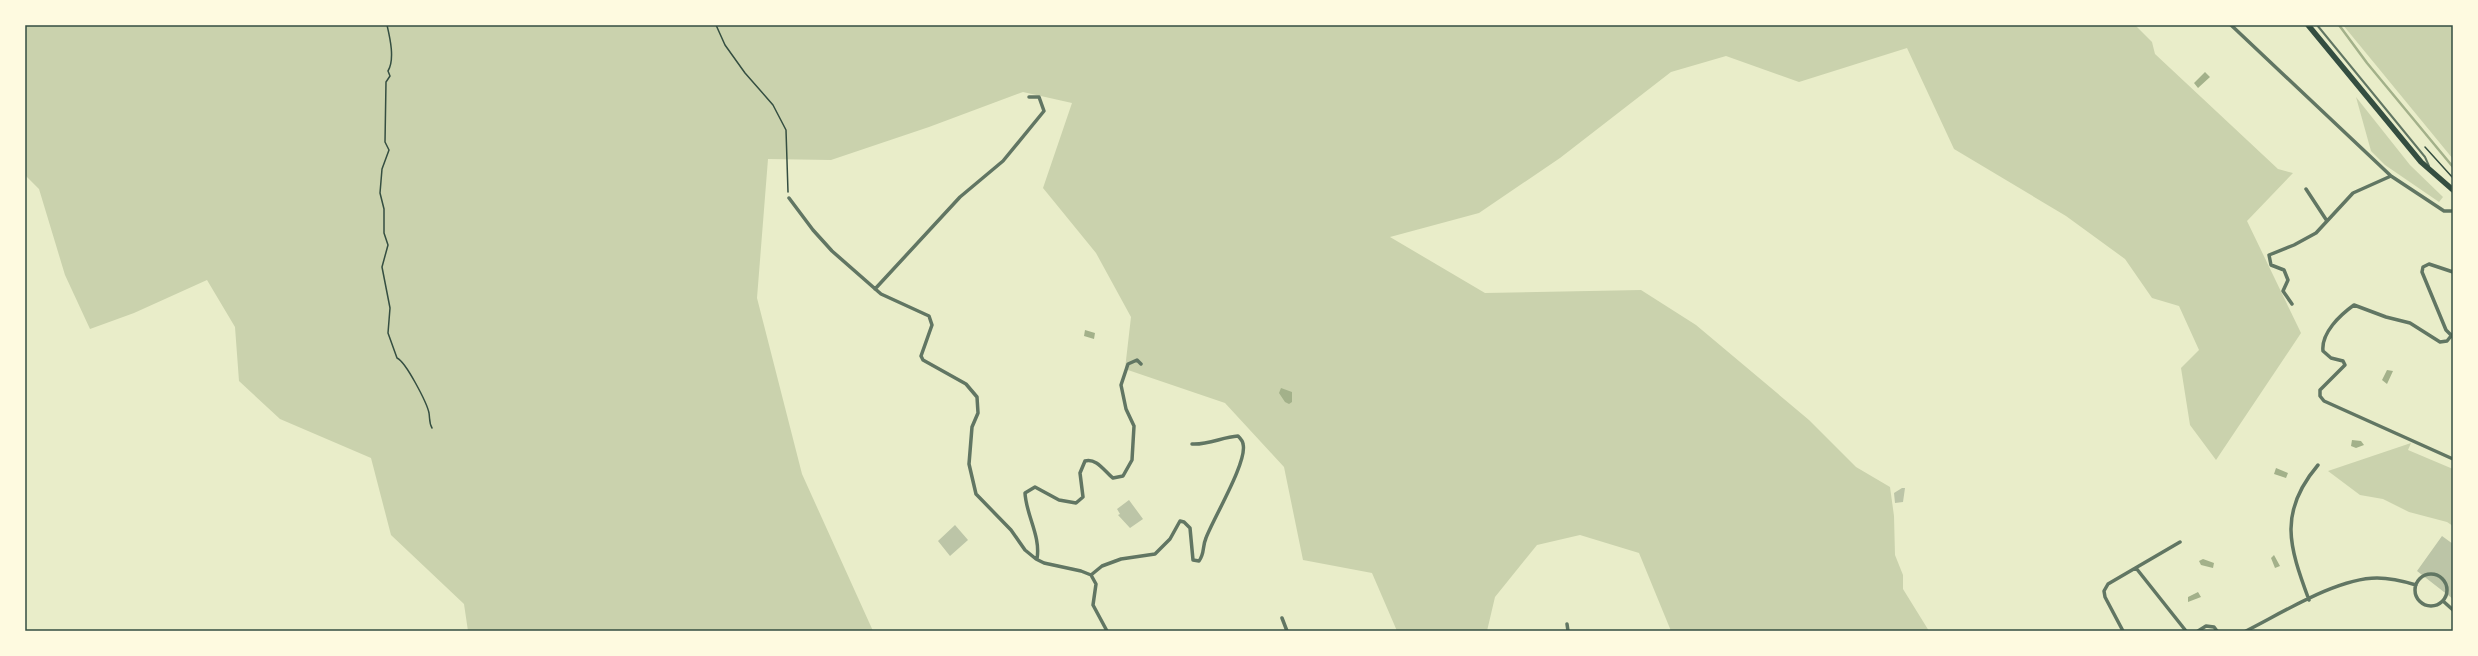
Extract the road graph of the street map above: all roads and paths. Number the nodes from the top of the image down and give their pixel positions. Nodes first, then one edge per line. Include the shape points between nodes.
1 (387, 25) edge
2 (716, 25) edge
3 (2231, 25) edge
4 (2305, 25) edge
5 (2308, 25) edge
6 (2317, 25) edge
7 (2331, 53) junction
8 (1029, 97) dead end
9 (2431, 171) junction
10 (2391, 176) junction
11 (2306, 189) dead end
12 (2453, 190) edge
13 (789, 198) joint
14 (2453, 211) edge
15 (2327, 221) junction
16 (2453, 272) edge
17 (875, 289) junction
18 (2292, 304) dead end
19 (2452, 336) edge
20 (1141, 364) dead end
21 (432, 428) dead end
22 (1192, 444) dead end
23 (2453, 459) edge
24 (2318, 465) dead end
25 (2180, 542) dead end
26 (1037, 559) junction
27 (2136, 568) junction
28 (1091, 576) junction
29 (2416, 585) junction
30 (2309, 600) junction
31 (2443, 601) junction
32 (2453, 610) edge
33 (1282, 618) dead end
34 (1567, 624) dead end
35 (1107, 631) edge
36 (1287, 631) edge
37 (1568, 631) edge
38 (2122, 631) edge
39 (2186, 631) edge
40 (2198, 631) edge
41 (2217, 631) edge
42 (2246, 631) edge

1 - 21 path via 391,65 388,71 390,76 386,82 385,142 389,150 382,169 380,193 384,209 384,233 388,245 382,267 390,308 388,333 397,358 402,360 419,389
2 - 13 path via 725,45 773,105 786,130
3 - 10 street
4 - 7 main road
5 - 7 main road
6 - 9 lane via 2425,157
7 - 9 main road
8 - 17 street via 1039,97 1042,102 1044,112 1037,121 1003,161 960,198
9 - 12 main road
10 - 14 street via 2444,211
10 - 15 street via 2353,194
11 - 15 street
13 - 17 street via 832,251
15 - 18 street via 2310,236 2269,255 2271,265 2284,270 2288,280 2283,291
16 - 19 street via 2429,264 2423,267 2422,272 2446,330
17 - 26 street via 894,302 929,316 932,321 921,356 923,360 966,384 977,397 978,413 972,427 969,464 976,494 1025,550
19 - 23 street via 2447,341 2440,342 2410,323 2354,305 2340,317 2325,338 2323,351 2331,358 2343,361 2344,365 2320,390 2320,396 2324,401
20 - 26 street via 1137,360 1128,364 1122,377 1124,399 1134,426 1132,460 1123,476 1113,478 1095,461 1089,460 1081,466 1083,497 1076,502 1059,500 1035,486 1025,493 1038,551
22 - 28 street via 1204,445 1229,436 1238,436 1244,444 1235,476 1205,540 1204,555 1199,561 1193,560 1190,528 1184,522 1180,522 1170,539 1155,554 1121,559 1102,566
24 - 30 street via 2300,488 2291,517 2293,553
25 - 27 street
26 - 28 street
27 - 38 street via 2108,584 2104,591 2109,607
27 - 39 street
28 - 35 street via 1096,584 1093,605
29 - 30 street via 2394,578 2372,578 2346,582
29 - 31 street via 2416,596 2426,605 2438,605
29 - 31 street via 2429,574 2439,576 2447,587
30 - 42 street
31 - 32 street
33 - 36 street
34 - 37 street
40 - 41 street via 2206,626 2214,627

